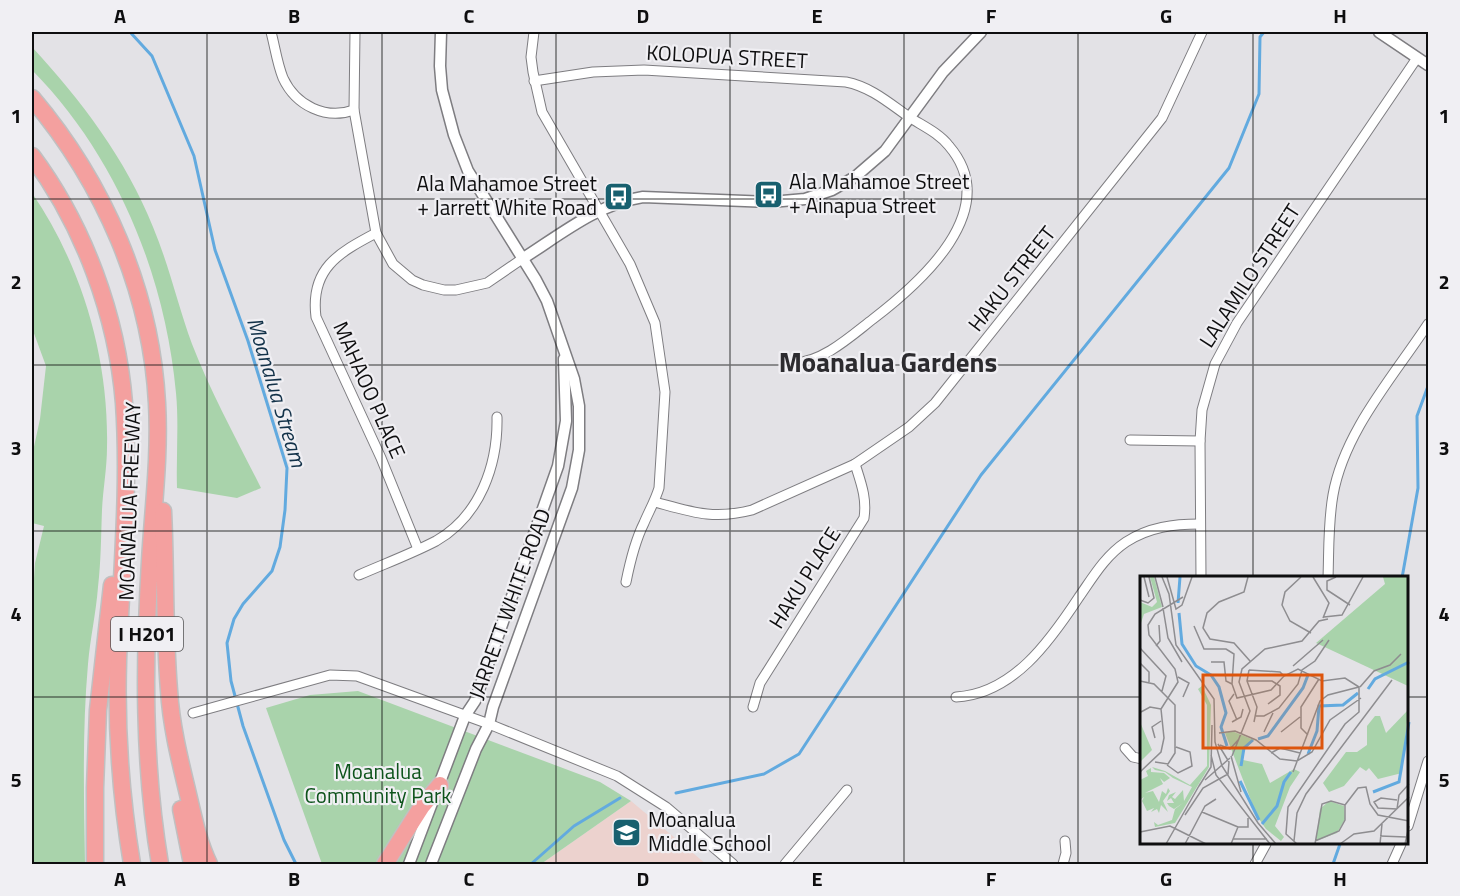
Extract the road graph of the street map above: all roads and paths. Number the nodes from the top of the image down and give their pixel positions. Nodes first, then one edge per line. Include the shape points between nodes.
1 (271, 32) edge
2 (355, 32) edge
3 (441, 32) edge
4 (534, 32) edge
5 (981, 32) edge
6 (1202, 32) edge
7 (1379, 32) edge
8 (1417, 58) junction
9 (1428, 65) edge
10 (534, 81) junction
11 (32, 98) edge
12 (354, 110) junction
13 (909, 117) junction
14 (32, 156) edge
15 (599, 210) junction
16 (376, 233) junction
17 (522, 259) junction
18 (1428, 324) edge
19 (563, 350) junction
20 (794, 363) dead end
21 (158, 404) junction
22 (497, 417) dead end
23 (1130, 440) dead end
24 (1200, 441) junction
25 (125, 444) junction
26 (855, 464) junction
27 (655, 502) junction
28 (1200, 524) junction
29 (418, 549) junction
30 (359, 575) dead end
31 (1201, 576) edge
32 (1328, 576) edge
33 (626, 582) dead end
34 (956, 698) dead end
35 (753, 707) dead end
36 (194, 712) dead end
37 (465, 716) junction
38 (489, 724) junction
39 (175, 739) junction
40 (1125, 748) dead end
41 (1140, 759) edge
42 (1428, 761) edge
43 (440, 785) junction
44 (847, 790) dead end
45 (1409, 820) edge
46 (1065, 841) dead end
47 (1265, 845) edge
48 (1400, 845) edge
49 (95, 864) edge
50 (132, 864) edge
51 (160, 864) edge
52 (192, 864) edge
53 (209, 864) edge
54 (384, 864) edge
55 (409, 864) edge
56 (431, 864) edge
57 (734, 864) edge
58 (785, 864) edge
59 (1064, 864) edge
60 (1255, 864) edge
61 (1392, 864) edge

1 - 12 street via 280,70 294,95 326,113
2 - 12 street
3 - 17 street, JARRETT WHITE ROAD via 442,90 453,135 468,171
4 - 10 street
5 - 13 street via 949,64
6 - 26 street, HAKU STREET via 1162,118 978,351 935,403 909,427
7 - 8 street
8 - 9 street
8 - 24 street, LALAMILO STREET via 1228,337 1205,394
10 - 13 street, KOLOPUA STREET via 593,72 644,70 846,81 870,89
10 - 15 street via 548,127
11 - 21 highway, MOANALUA FREEWAY / I H201 via 84,170 124,253 145,320
12 - 16 street
13 - 15 street via 885,151 866,169 818,195 789,202 643,197
13 - 20 street, KOLOPUA STREET via 940,137 959,160 967,199 958,227 932,266 905,294 822,355
14 - 25 highway, MOANALUA FREEWAY / I H201 via 76,230 105,304 122,383
15 - 17 street
15 - 27 street via 630,264 655,323 665,392
16 - 17 street via 386,255 402,273 423,285 444,290 487,283
16 - 29 street, MAHAOO PLACE via 345,250 324,271 317,289 316,317
17 - 19 street, JARRETT WHITE ROAD via 547,301
18 - 32 street via 1361,422 1344,457 1331,509
19 - 37 street, JARRETT WHITE ROAD via 566,421 558,466 475,700
19 - 38 street, JARRETT WHITE ROAD via 579,406 575,476
21 - 39 highway via 166,645
21 - 51 highway, MOANALUA FREEWAY / I H201 via 146,702
22 - 29 street via 492,466 476,503 447,533
23 - 24 street
24 - 28 street, LALAMILO STREET
25 - 49 highway via 98,710
25 - 50 highway, MOANALUA FREEWAY / I H201 via 118,701 122,783
26 - 27 street, HAKU STREET via 737,514 709,516
26 - 35 street, HAKU PLACE via 865,492 864,518 760,683
27 - 33 street via 632,553
28 - 31 street, LALAMILO STREET
28 - 34 street via 1159,527 1122,544 1100,567 1033,658 991,690
29 - 30 street
36 - 37 street via 330,675 357,676
37 - 38 street
37 - 43 street, JARRETT WHITE ROAD
38 - 56 street, JARRETT WHITE ROAD
38 - 57 street via 633,785 666,807
39 - 52 highway via 181,809
39 - 53 highway
40 - 41 street
42 - 45 street
43 - 54 highway
43 - 55 street, JARRETT WHITE ROAD
44 - 58 street
46 - 59 street
47 - 60 street
48 - 61 street

